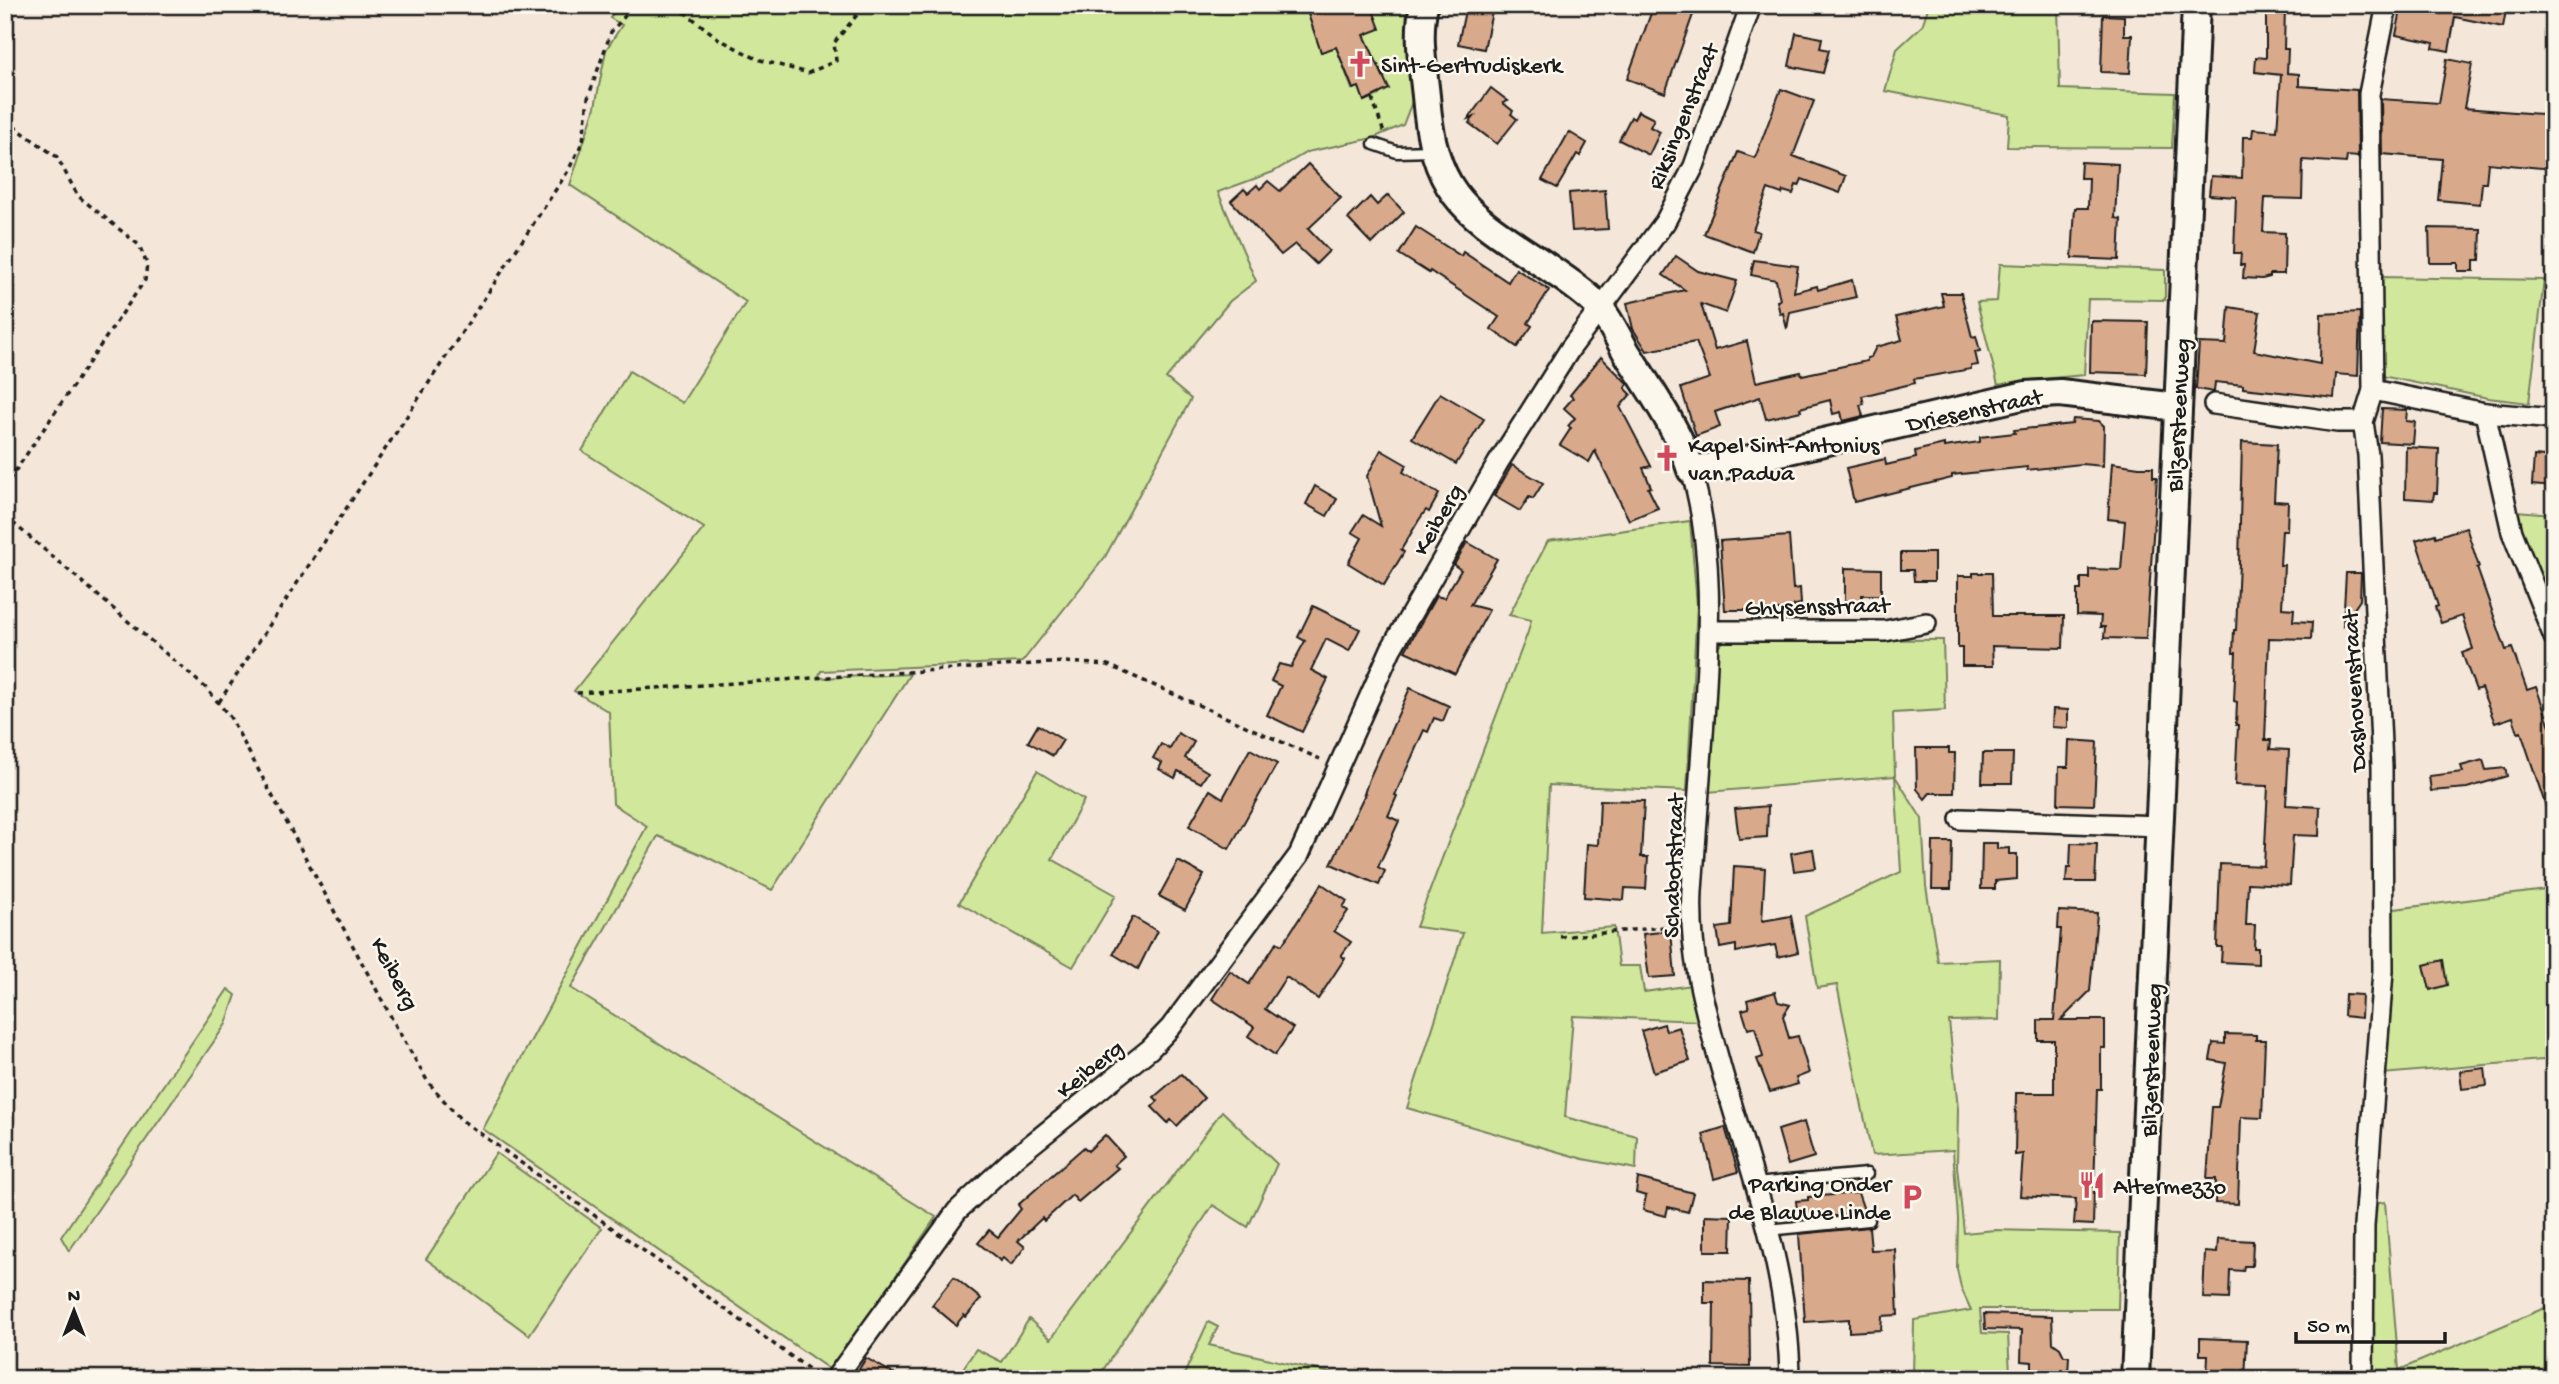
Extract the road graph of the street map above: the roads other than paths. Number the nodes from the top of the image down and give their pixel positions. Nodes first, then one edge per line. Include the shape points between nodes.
1 (1424, 5) edge
2 (1751, 5) edge
3 (2196, 5) edge
4 (2387, 5) edge
5 (1374, 144) dead end
6 (1433, 151) junction
7 (1600, 308) junction
8 (2373, 390) junction
9 (2214, 404) dead end
10 (2177, 407) junction
11 (2485, 413) junction
12 (2554, 419) edge
13 (2362, 422) junction
14 (1690, 470) junction
15 (1926, 623) dead end
16 (1710, 631) junction
17 (2554, 636) edge
18 (1960, 819) dead end
19 (2160, 826) junction
20 (1867, 1174) dead end
21 (1754, 1184) junction
22 (1870, 1220) dead end
23 (1766, 1230) junction
24 (835, 1379) edge
25 (1790, 1379) edge
26 (2136, 1379) edge
27 (2363, 1379) edge

1 - 6 main road via 1421,31
2 - 7 street, Riksingenstraat via 1694,166 1665,222
3 - 10 main road, Bilzersteenweg
4 - 8 street, Dashovenstraat via 2369,94
5 - 6 lane via 1397,152
6 - 7 main road via 1446,182 1474,216 1575,285
7 - 14 main road via 1668,419
7 - 24 street, Keiberg via 1498,463 1391,649 1299,855 1150,1049 1012,1160 957,1211
8 - 11 street
8 - 13 street, Dashovenstraat
9 - 13 street
10 - 14 main road, Driesenstraat via 2060,393 2026,395
10 - 19 main road, Bilzersteenweg
11 - 12 street
11 - 17 street via 2512,532
13 - 27 street, Dashovenstraat via 2368,455 2382,767 2383,958 2364,1226
14 - 16 street, Schabotstraat via 1697,489 1706,560
15 - 16 street, Ghysensstraat via 1885,631
16 - 21 street, Schabotstraat via 1691,925 1693,956
18 - 19 street
19 - 26 main road, Bilzersteenweg
20 - 21 lane
21 - 23 street, Schabotstraat
22 - 23 lane
23 - 25 street, Schabotstraat via 1781,1281 1790,1338

